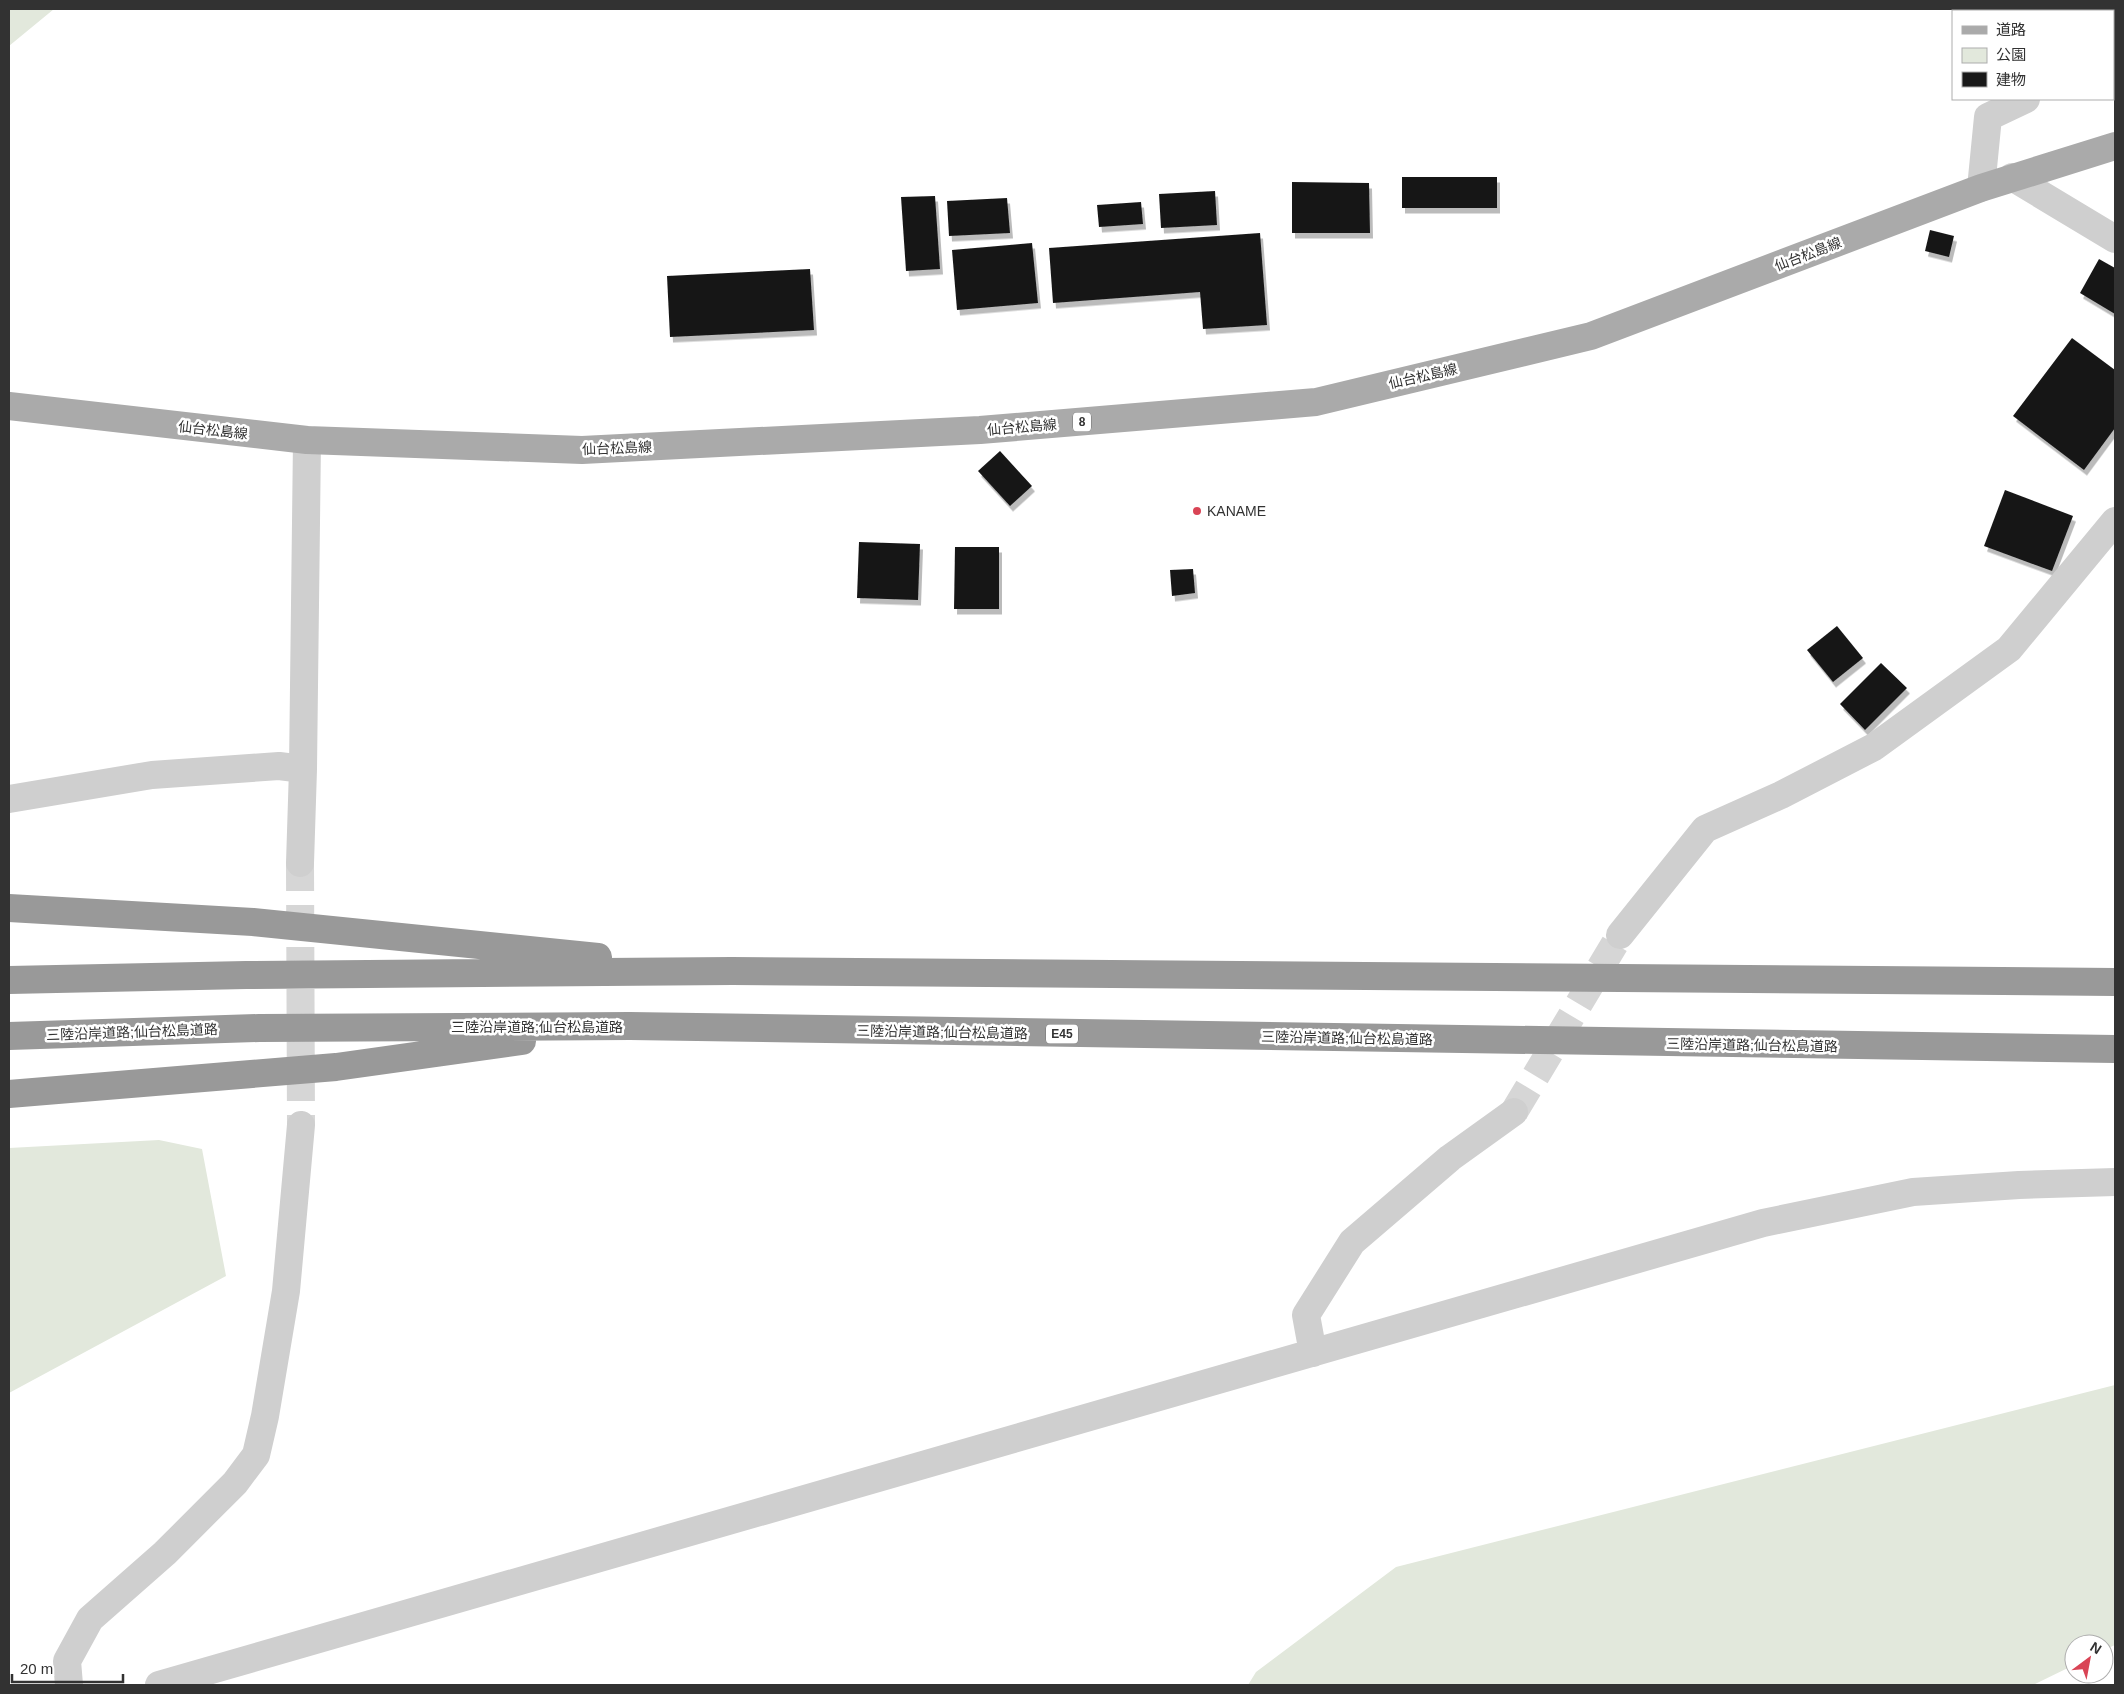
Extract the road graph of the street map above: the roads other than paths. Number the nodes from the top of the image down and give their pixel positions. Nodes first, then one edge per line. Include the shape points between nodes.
1 (2024, 100) edge
2 (2115, 146) edge
3 (2012, 178) junction
4 (1981, 188) junction
5 (2115, 239) edge
6 (9, 406) edge
7 (307, 440) junction
8 (2115, 521) edge
9 (303, 769) junction
10 (9, 799) edge
11 (300, 863) tunnel mouth
12 (9, 908) edge
13 (1620, 935) tunnel mouth
14 (732, 971) junction
15 (9, 980) edge
16 (2115, 982) edge
17 (630, 1026) junction
18 (9, 1036) edge
19 (2115, 1050) edge
20 (9, 1094) edge
21 (1514, 1112) tunnel mouth
22 (301, 1125) tunnel mouth
23 (2115, 1182) edge
24 (1313, 1353) junction
25 (69, 1685) edge
26 (159, 1685) edge

1 - 4 street via 1988,117
2 - 3 main road, 仙台松島線 / 8
3 - 4 main road, 仙台松島線 / 8
3 - 5 street
4 - 7 main road, 仙台松島線 / 8 via 1591,336 1316,402 980,430 592,449
6 - 7 main road, 仙台松島線 / 8
7 - 9 street
8 - 13 street via 2009,649 1874,747 1781,795 1705,829
9 - 10 street via 279,766 152,776
9 - 11 street
12 - 14 highway via 253,922
14 - 15 highway
14 - 16 highway
17 - 18 highway, 三陸沿岸道路;仙台松島道路 / E45 via 259,1028
17 - 19 highway, 三陸沿岸道路;仙台松島道路 / E45
17 - 20 highway via 336,1067
21 - 24 street via 1450,1158 1352,1242 1306,1315
22 - 25 street via 286,1291 256,1455 235,1483 165,1553 90,1619 67,1661
23 - 24 street via 1913,1192 1763,1223
24 - 26 street

